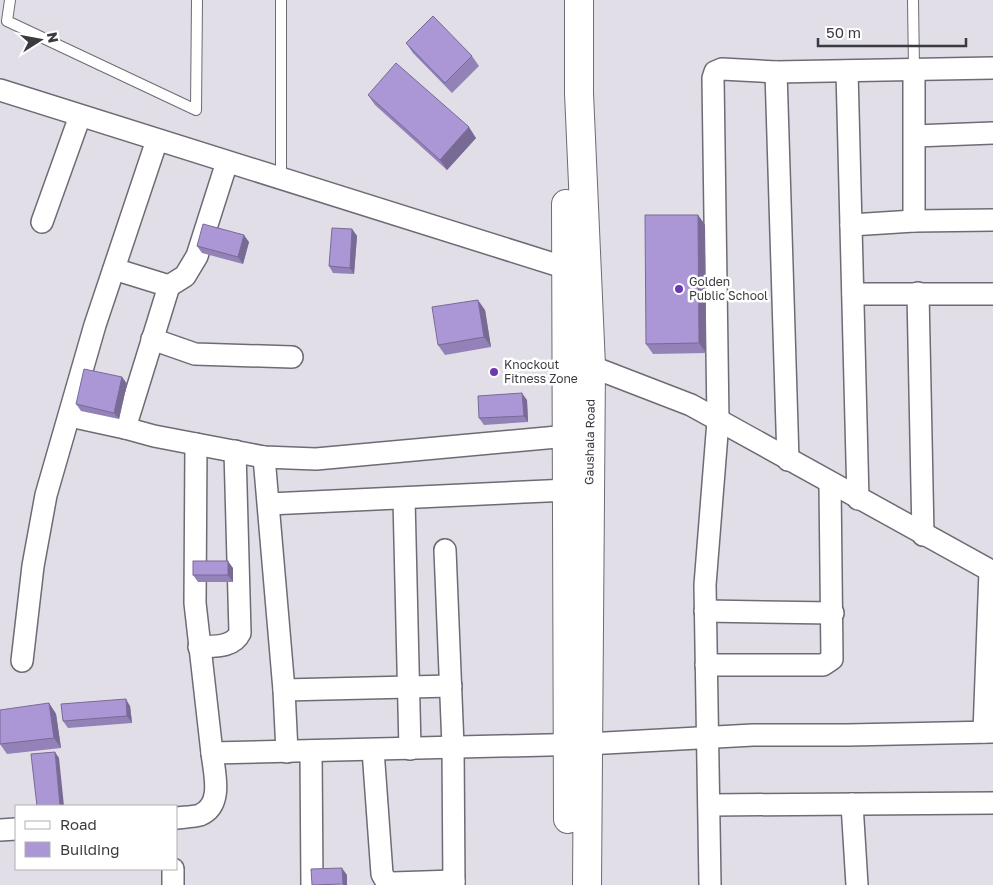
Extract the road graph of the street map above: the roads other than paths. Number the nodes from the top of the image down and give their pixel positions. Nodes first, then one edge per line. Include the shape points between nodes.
1 (10, 0) edge
2 (197, 0) edge
3 (280, 0) edge
4 (563, 0) edge
5 (579, 0) edge
6 (913, 0) edge
7 (993, 68) edge
8 (914, 69) junction
9 (848, 71) junction
10 (776, 72) junction
11 (0, 90) edge
12 (80, 116) junction
13 (993, 133) edge
14 (915, 136) junction
15 (157, 140) junction
16 (227, 162) junction
17 (281, 179) junction
18 (914, 220) junction
19 (993, 220) edge
20 (42, 222) dead end
21 (852, 225) junction
22 (114, 269) junction
23 (577, 271) junction
24 (169, 286) junction
25 (918, 293) junction
26 (853, 294) junction
27 (993, 294) edge
28 (152, 339) junction
29 (292, 357) dead end
30 (579, 361) junction
31 (70, 416) junction
32 (718, 421) junction
33 (124, 428) junction
34 (568, 436) junction
35 (196, 444) junction
36 (235, 452) junction
37 (264, 457) junction
38 (788, 460) junction
39 (830, 484) junction
40 (568, 490) junction
41 (404, 499) junction
42 (858, 499) junction
43 (269, 504) junction
44 (923, 536) junction
45 (445, 550) dead end
46 (991, 572) edge
47 (705, 611) junction
48 (833, 613) junction
49 (199, 648) junction
50 (22, 661) dead end
51 (706, 665) junction
52 (408, 686) junction
53 (451, 686) junction
54 (284, 690) junction
55 (988, 732) edge
56 (707, 736) junction
57 (577, 744) junction
58 (453, 746) junction
59 (410, 749) junction
60 (373, 750) junction
61 (312, 751) junction
62 (286, 752) junction
63 (212, 753) junction
64 (993, 803) edge
65 (852, 804) junction
66 (709, 805) junction
67 (178, 818) edge
68 (15, 829) edge
69 (0, 830) edge
70 (173, 870) edge
71 (454, 883) edge
72 (173, 885) edge
73 (312, 885) edge
74 (568, 885) edge
75 (586, 885) edge
76 (710, 885) edge
77 (857, 885) edge

1 - 2 lane via 7,21 196,110
3 - 17 lane
4 - 23 street, Gaushala Road
5 - 23 street, Gaushala Road
6 - 8 lane
7 - 8 street
8 - 9 street
8 - 14 street
9 - 10 street
9 - 21 street
10 - 32 street via 722,69 715,72 713,78
10 - 38 street
11 - 12 street
12 - 15 street
12 - 20 street
13 - 14 street
14 - 18 street
15 - 16 street
15 - 22 street
16 - 17 street
16 - 24 street via 197,256 185,276
17 - 23 street
18 - 19 street
18 - 21 street
21 - 26 street
22 - 24 street
22 - 31 street
23 - 30 street, Gaushala Road
24 - 28 street
25 - 26 street
25 - 27 street
25 - 44 street
26 - 42 street
28 - 29 street via 195,354
28 - 33 street
30 - 32 street via 691,406
30 - 34 street, Gaushala Road
30 - 57 street, Gaushala Road
31 - 33 street
31 - 50 street via 46,495 33,566
32 - 38 street
32 - 47 street
33 - 35 street
34 - 37 street via 316,459
34 - 40 street, Gaushala Road
35 - 36 street
35 - 49 street via 194,558
36 - 37 street
36 - 49 street via 240,633 230,644
37 - 43 street
38 - 39 street
39 - 42 street
39 - 48 street
40 - 41 street
40 - 57 street, Gaushala Road
41 - 43 street
41 - 52 street
42 - 44 street
43 - 54 street
44 - 46 street
45 - 53 street
46 - 55 street
47 - 48 street
47 - 51 street
48 - 51 street via 832,659 823,665
49 - 63 street
51 - 56 street
52 - 53 street
52 - 54 street
52 - 59 street
53 - 58 street
54 - 62 street
55 - 56 street
56 - 57 street
56 - 66 street
57 - 58 street
57 - 74 street, Gaushala Road
57 - 75 street, Gaushala Road
58 - 59 street
58 - 71 street
59 - 60 street
60 - 61 street
60 - 71 street via 382,874 386,881
61 - 62 street
61 - 73 street
62 - 63 street
63 - 67 street via 216,792 211,806 201,814
64 - 65 street
65 - 66 street
65 - 77 street
66 - 76 street
68 - 69 street
70 - 72 street

